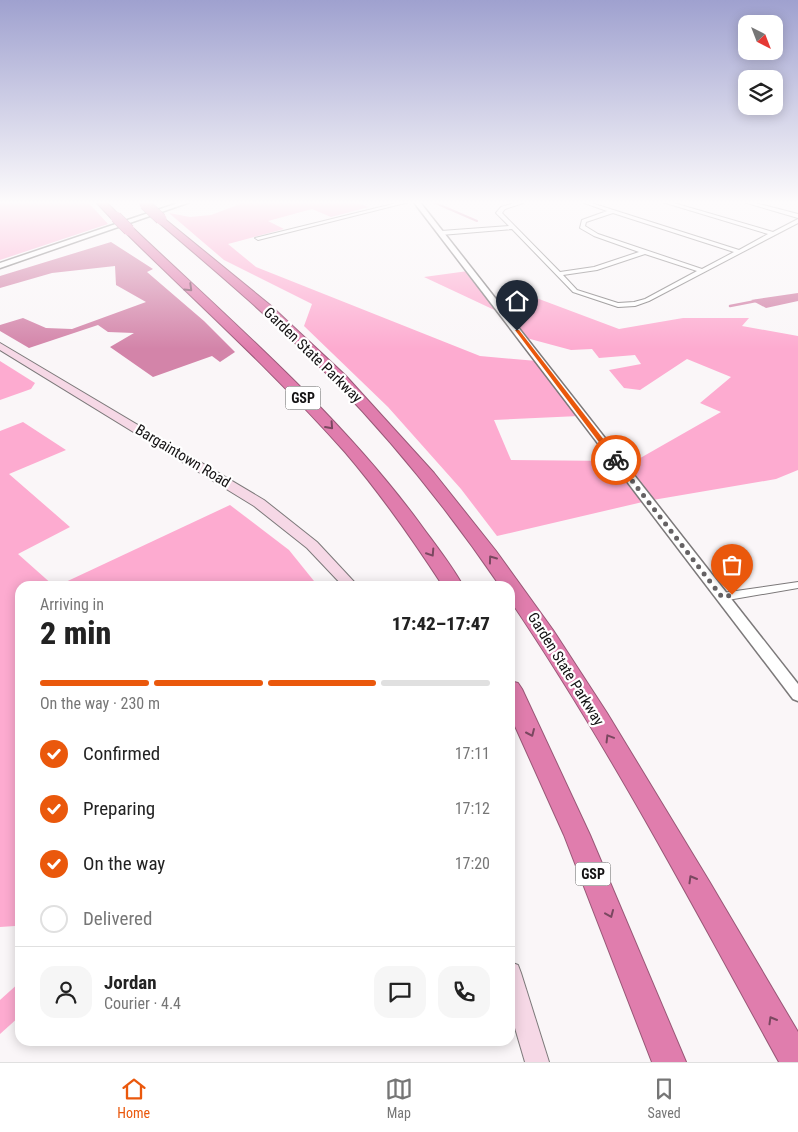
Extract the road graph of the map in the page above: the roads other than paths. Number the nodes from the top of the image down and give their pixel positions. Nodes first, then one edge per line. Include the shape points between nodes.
1 (45, 251) edge
2 (150, 251) edge
3 (198, 251) edge
4 (455, 251) edge
5 (534, 251) edge
6 (640, 251) edge
7 (736, 251) edge
8 (743, 251) edge
9 (644, 252) junction
10 (740, 252) junction
11 (0, 266) edge
12 (702, 271) junction
13 (558, 274) junction
14 (0, 346) edge
15 (346, 581) edge
16 (450, 581) edge
17 (508, 581) edge
18 (798, 585) edge
19 (515, 591) edge
20 (722, 597) junction
21 (798, 696) edge
22 (515, 700) edge
23 (515, 990) edge
24 (537, 1062) edge
25 (669, 1062) edge
26 (796, 1062) edge

1 - 11 street
2 -> 16 highway, GSP, bridge via 334,430 414,528
17 -> 3 highway, Garden State Parkway / GSP, bridge via 407,452 336,375
4 - 20 street
5 - 13 street
6 - 9 street
7 - 10 street
8 - 10 street
9 - 12 street
9 - 13 street via 595,269
10 - 12 street
12 - 13 street via 647,300 626,305 610,304 579,293
14 - 15 main road, Bargaintown Road via 254,499 303,537
18 - 20 street
26 -> 19 highway, Garden State Parkway / GSP, bridge via 577,684
20 - 21 street
22 -> 25 highway, GSP via 577,835
23 - 24 main road

